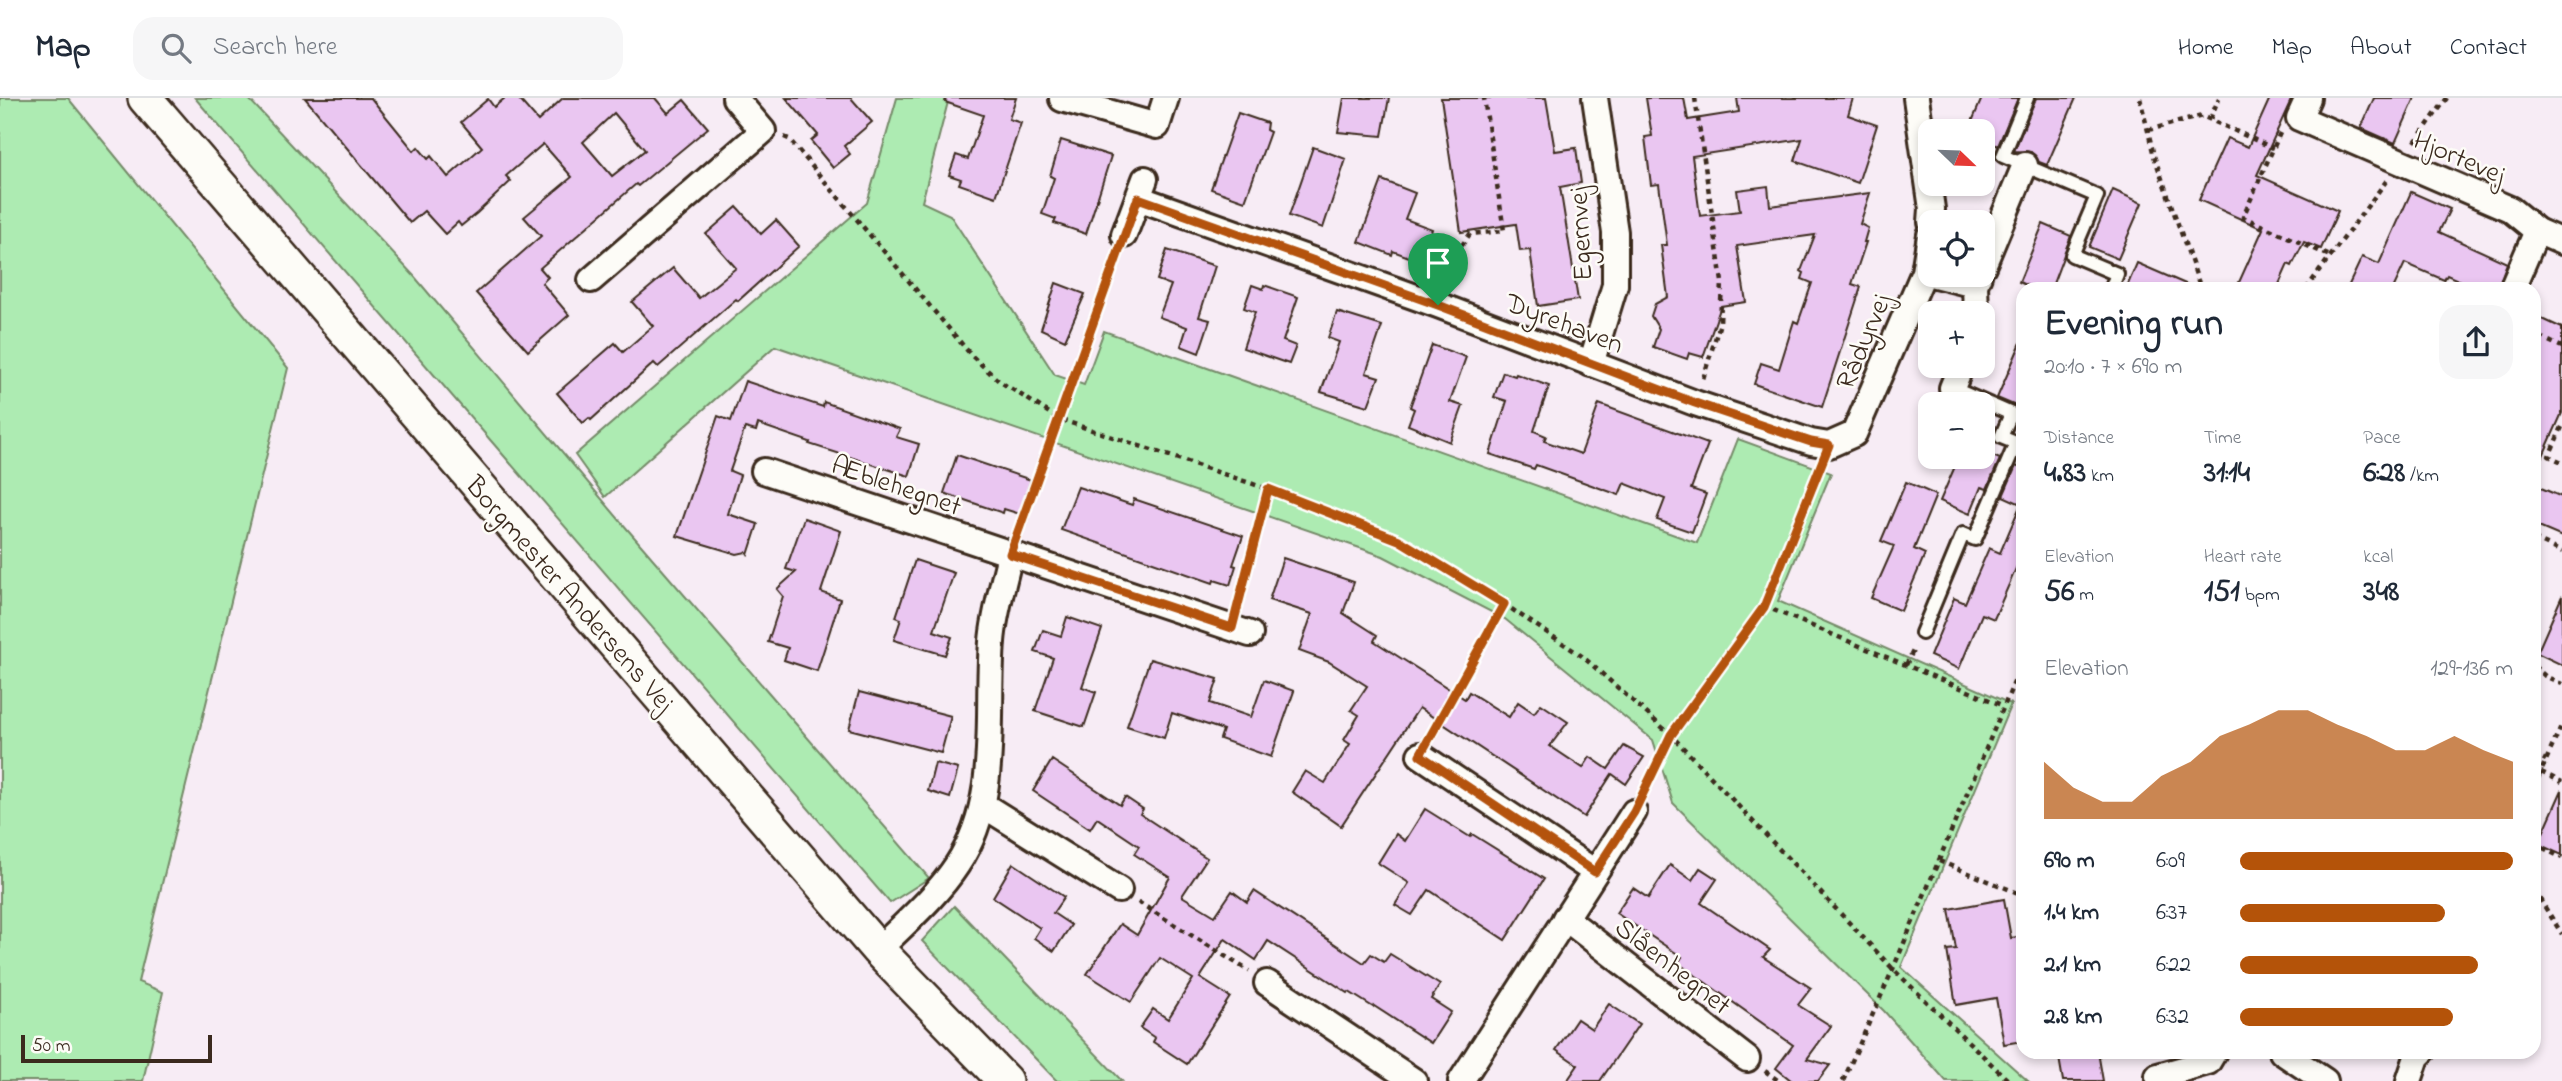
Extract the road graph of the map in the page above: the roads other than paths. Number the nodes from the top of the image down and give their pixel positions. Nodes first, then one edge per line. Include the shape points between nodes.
1 (145, 98) edge
2 (735, 98) edge
3 (1166, 98) edge
4 (1595, 98) edge
5 (1916, 98) edge
6 (2027, 98) edge
7 (1062, 99) edge
8 (2303, 108) edge
9 (2025, 165) junction
10 (1933, 210) edge
11 (2537, 231) junction
12 (1124, 235) road end
13 (1995, 237) edge
14 (2562, 242) edge
15 (591, 280) dead end
16 (2114, 282) edge
17 (2515, 282) edge
18 (1923, 287) edge
19 (1591, 364) junction
20 (1958, 378) edge
21 (2016, 415) edge
22 (2016, 417) edge
23 (1829, 445) joint
24 (764, 471) dead end
25 (1010, 554) junction
26 (1241, 631) road end
27 (1922, 633) dead end
28 (1420, 755) road end
29 (983, 805) junction
30 (1634, 812) road end
31 (1595, 872) junction
32 (1119, 890) road end
33 (1565, 918) junction
34 (878, 950) junction
35 (1267, 983) road end
36 (1747, 1059) dead end
37 (2210, 1059) edge
38 (2292, 1059) edge
39 (2416, 1059) edge
40 (2158, 1076) dead end
41 (1004, 1081) edge
42 (1414, 1081) edge
43 (1461, 1081) edge
44 (2325, 1081) edge
45 (2409, 1081) edge

1 - 34 street, Borgmester Andersens Vej
2 - 15 street via 763,131
3 - 7 street via 1157,126
4 - 19 street, Egernvej via 1615,232 1615,285
5 - 10 street
6 - 9 lane via 2003,156
8 - 11 street, Hjortevej via 2400,163 2510,209
9 - 13 street
9 - 16 lane via 2097,196 2072,255 2117,274
11 - 14 street, Hjortevej
11 - 17 street
12 - 19 street, Dyrehaven via 1141,188
18 - 23 street, Rådyrvej via 1854,434
19 - 23 street, Dyrehaven
20 - 21 lane
22 - 27 lane via 2001,437 2015,443 1975,539 1963,534
24 - 25 street, Æblehegnet
25 - 26 street, Æblehegnet
25 - 29 street via 992,638
28 - 31 street
29 - 32 street
29 - 34 street via 958,864
30 - 31 street
31 - 33 street
33 - 36 street, Slåenhegnet
33 - 43 street
34 - 41 street, Borgmester Andersens Vej
35 - 42 street
37 - 40 street
38 - 44 street
39 - 45 street

